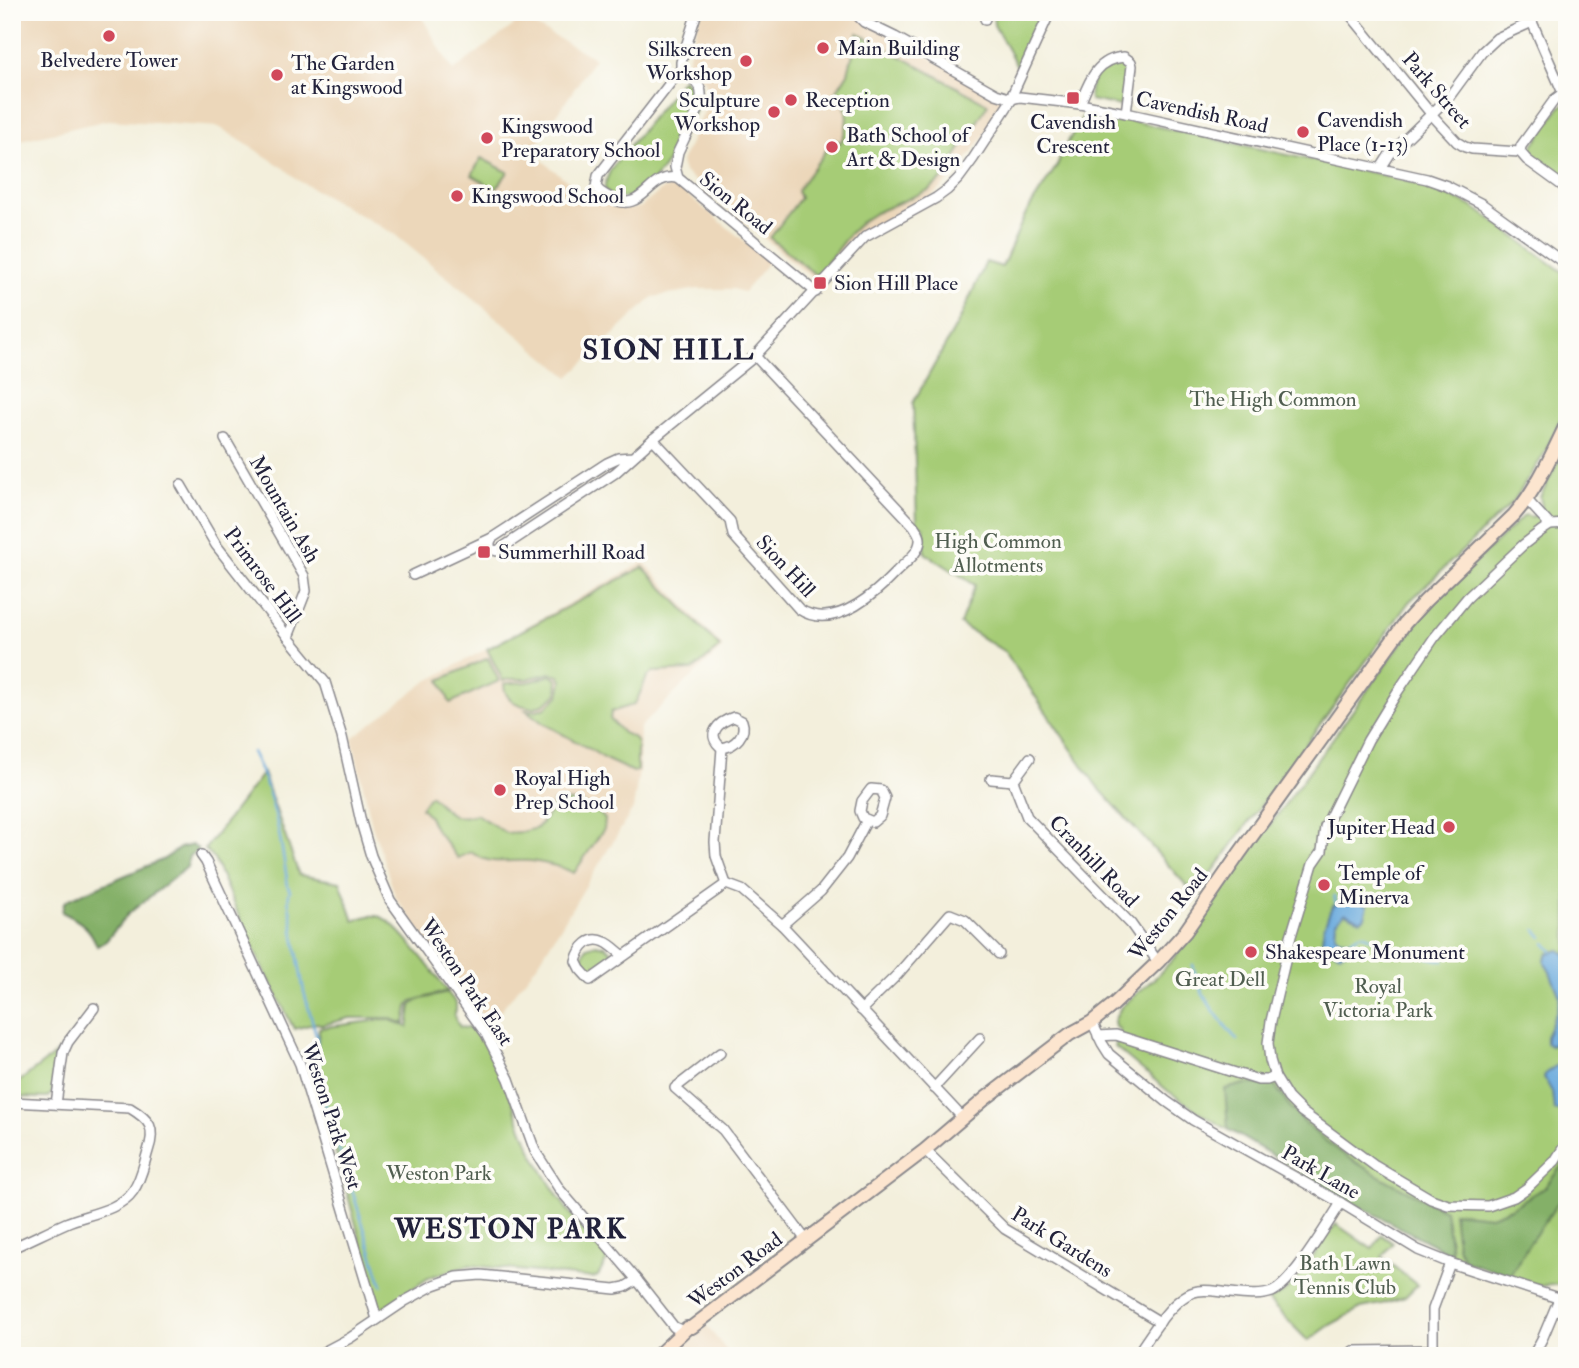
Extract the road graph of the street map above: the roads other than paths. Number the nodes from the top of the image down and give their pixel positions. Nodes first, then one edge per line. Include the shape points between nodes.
1 (697, 12) edge
2 (1050, 12) edge
3 (1348, 12) edge
4 (859, 14) edge
5 (1531, 17) edge
6 (681, 69) junction
7 (1565, 94) edge
8 (1014, 98) junction
9 (1080, 104) junction
10 (1126, 113) junction
11 (1432, 115) junction
12 (1520, 152) junction
13 (1381, 168) junction
14 (678, 178) junction
15 (1567, 189) edge
16 (1567, 265) edge
17 (816, 292) junction
18 (755, 356) junction
19 (1567, 423) edge
20 (225, 439) dead end
21 (653, 439) junction
22 (181, 485) dead end
23 (1527, 500) junction
24 (1567, 524) edge
25 (1550, 526) junction
26 (412, 575) dead end
27 (288, 637) junction
28 (325, 681) joint
29 (722, 748) dead end
30 (1030, 758) dead end
31 (991, 779) dead end
32 (1013, 781) junction
33 (867, 820) dead end
34 (201, 855) dead end
35 (726, 884) junction
36 (782, 925) junction
37 (999, 954) dead end
38 (624, 956) junction
39 (1158, 962) junction
40 (94, 1008) dead end
41 (861, 1010) junction
42 (1092, 1022) junction
43 (1098, 1036) junction
44 (981, 1038) dead end
45 (720, 1053) dead end
46 (1275, 1077) junction
47 (934, 1088) junction
48 (12, 1102) edge
49 (56, 1104) junction
50 (962, 1117) junction
51 (1567, 1142) edge
52 (925, 1150) junction
53 (1341, 1203) junction
54 (806, 1240) junction
55 (12, 1248) edge
56 (1450, 1263) junction
57 (637, 1280) junction
58 (1563, 1300) edge
59 (377, 1318) junction
60 (1160, 1322) junction
61 (690, 1328) junction
62 (1353, 1351) dead end
63 (1433, 1353) edge
64 (316, 1356) edge
65 (657, 1356) edge
66 (1136, 1356) edge
67 (1533, 1356) edge

1 - 6 street
2 - 8 street
3 - 11 street, Park Street
4 - 8 street, Cavendish Road via 996,94
5 - 7 street
5 - 11 street via 1482,52
6 - 14 street, Sion Road via 697,81 702,100 678,152
6 - 14 street via 598,176 596,187 625,203 635,201 662,179
7 - 12 street via 1555,99
8 - 9 street, Cavendish Road
8 - 17 street via 947,190 865,237
9 - 10 street, Cavendish Road
9 - 10 street via 1100,67 1124,57 1132,66
10 - 13 street, Cavendish Road
11 - 12 street, Park Street via 1465,147
11 - 13 street
12 - 15 street
13 - 16 street, Cavendish Road via 1466,195
14 - 17 street, Sion Road
17 - 18 street
18 - 21 street
18 - 21 street, Sion Hill via 920,535 908,561 878,591 839,613 818,617 799,609 733,535 730,521
19 - 23 street, Weston Road
20 - 27 street, Mountain Ash via 303,576 306,591
21 - 26 street via 615,473 497,551 490,549 492,538
22 - 27 street, Primrose Hill via 216,545
23 - 25 street
23 - 39 street, Weston Road via 1405,623 1185,932
24 - 25 street
25 - 46 street via 1523,545 1446,621 1398,691 1347,781 1325,827 1322,851 1312,864 1270,1021 1269,1052
27 - 28 street, Primrose Hill
28 - 57 street, Weston Park East via 371,856 390,900 486,1034 509,1079 535,1151 560,1189
29 - 35 street via 715,842
30 - 32 street
31 - 32 street
32 - 39 street, Cranhill Road via 1027,817 1131,924
33 - 36 street via 847,858 821,891
34 - 59 street, Weston Park West via 300,1064
35 - 36 street via 742,890
35 - 38 street
36 - 41 street
37 - 41 street via 965,920 948,910 897,975
38 - 38 street via 607,942 596,940 584,944 576,961 590,980
39 - 42 street, Weston Road
40 - 49 street via 83,1014 68,1042
41 - 47 street
42 - 43 street, Park Lane
42 - 50 street, Weston Road
43 - 46 street via 1116,1035 1258,1080
43 - 53 street, Park Lane via 1109,1054 1193,1120
44 - 47 street
45 - 54 street via 675,1088 723,1130
46 - 51 street via 1288,1098 1355,1152 1448,1205 1488,1206 1514,1197 1555,1161
47 - 50 street
48 - 49 street
49 - 55 street via 130,1108 143,1115 153,1138 138,1183 124,1200
50 - 52 street, Weston Road
52 - 54 street, Weston Road
52 - 60 street, Park Gardens via 1005,1229
53 - 56 street, Park Lane via 1418,1250
53 - 60 street via 1297,1268 1274,1292 1199,1291 1184,1295
54 - 61 street, Weston Road
56 - 58 street, Park Lane
56 - 63 street via 1433,1308
57 - 59 street via 615,1289 481,1275 457,1277
57 - 61 street, Weston Park East via 674,1326
58 - 67 street
59 - 64 street
60 - 66 street
61 - 65 street, Weston Road
62 - 63 street

